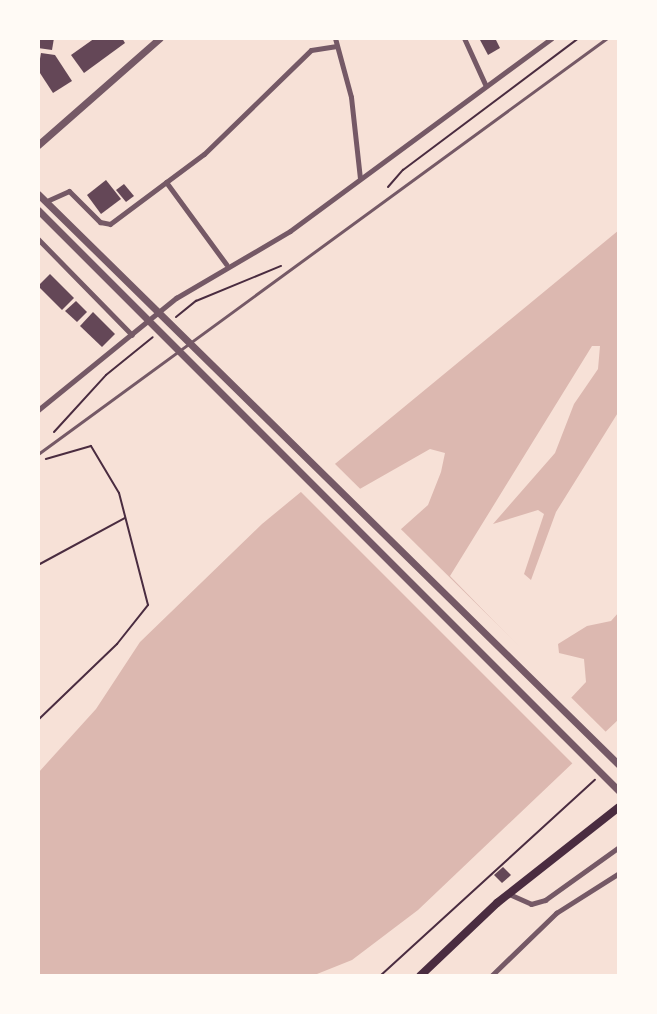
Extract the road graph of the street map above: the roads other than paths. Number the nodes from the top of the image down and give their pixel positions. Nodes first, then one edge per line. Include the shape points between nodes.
1 (160, 38) edge
2 (335, 38) edge
3 (464, 38) edge
4 (552, 38) edge
5 (607, 38) edge
6 (337, 46) junction
7 (485, 84) junction
8 (38, 145) edge
9 (360, 179) junction
10 (166, 182) junction
11 (38, 194) edge
12 (50, 201) junction
13 (40, 212) edge
14 (38, 239) edge
15 (226, 264) junction
16 (132, 335) junction
17 (38, 410) edge
18 (38, 454) edge
19 (619, 765) edge
20 (619, 791) edge
21 (619, 807) edge
22 (619, 847) edge
23 (619, 873) edge
24 (509, 894) junction
25 (420, 976) edge
26 (491, 976) edge

1 - 8 street
2 - 6 street
3 - 7 street
4 - 7 street
5 - 18 lane
6 - 9 street via 351,97
6 - 10 street via 311,50 204,154
7 - 9 street
9 - 15 street via 290,231
10 - 12 street via 110,224 100,222 69,191
10 - 15 street
11 - 12 street
12 - 19 street
13 - 20 street
14 - 16 street
15 - 16 street
16 - 17 street
21 - 24 main road
22 - 24 street via 545,900 531,904
23 - 26 street via 556,913
24 - 25 main road

